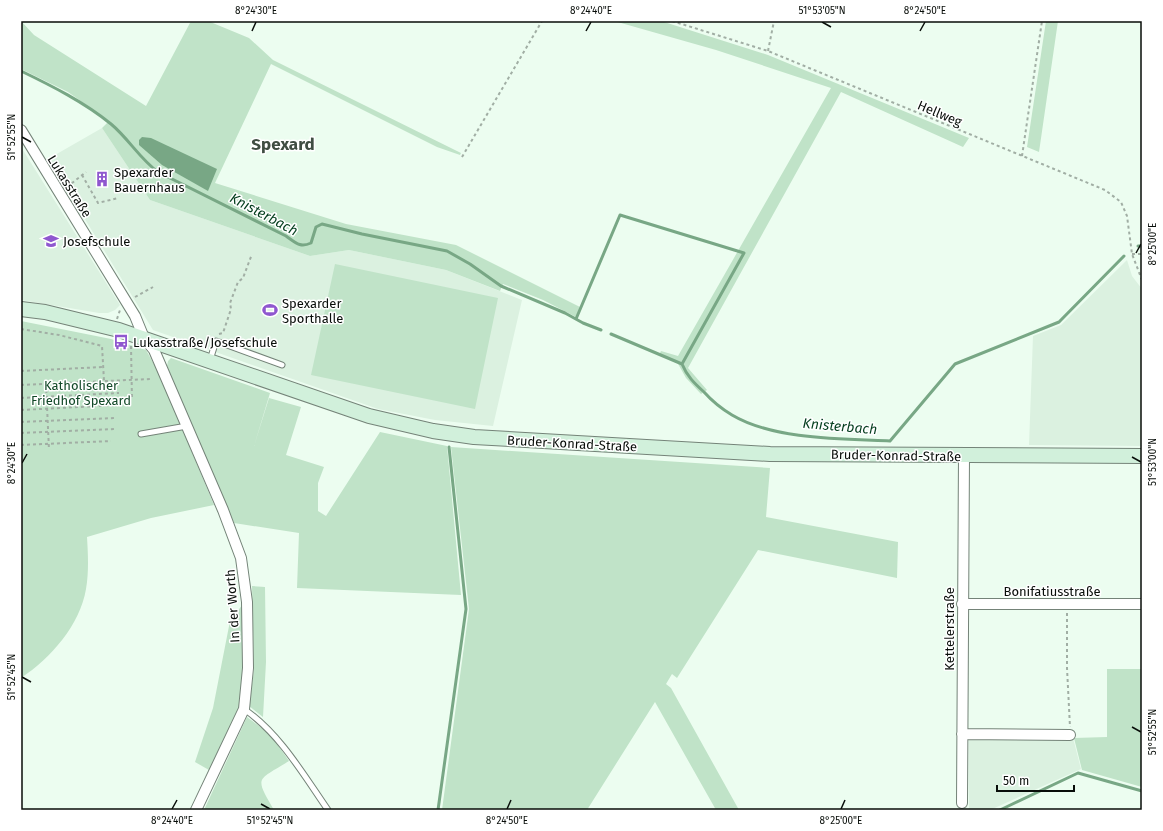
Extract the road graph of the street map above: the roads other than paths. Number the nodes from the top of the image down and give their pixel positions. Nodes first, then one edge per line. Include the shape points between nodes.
1 (21, 130) edge
2 (21, 310) edge
3 (138, 340) junction
4 (210, 361) junction
5 (282, 365) dead end
6 (187, 426) junction
7 (141, 434) dead end
8 (964, 455) junction
9 (1142, 456) edge
10 (962, 604) junction
11 (1142, 604) edge
12 (244, 709) junction
13 (962, 734) junction
14 (1070, 735) road end
15 (962, 803) dead end
16 (196, 810) edge
17 (328, 810) edge

1 - 3 street, Lukasstraße via 135,316
2 - 3 street, Bruder-Konrad-Straße via 45,312
3 - 4 street, Bruder-Konrad-Straße
3 - 6 street, In der Worth via 154,350
4 - 5 lane via 216,341
4 - 8 street, Bruder-Konrad-Straße via 369,416 432,432 474,437 770,454
6 - 7 lane
6 - 12 street, In der Worth via 241,558 247,602 248,668
8 - 9 street, Bruder-Konrad-Straße
8 - 10 street, Kettelerstraße
10 - 11 street, Bonifatiusstraße
10 - 13 street, Kettelerstraße
12 - 16 street, In der Worth
12 - 17 lane via 256,717 285,747
13 - 14 street
13 - 15 street, Kettelerstraße

